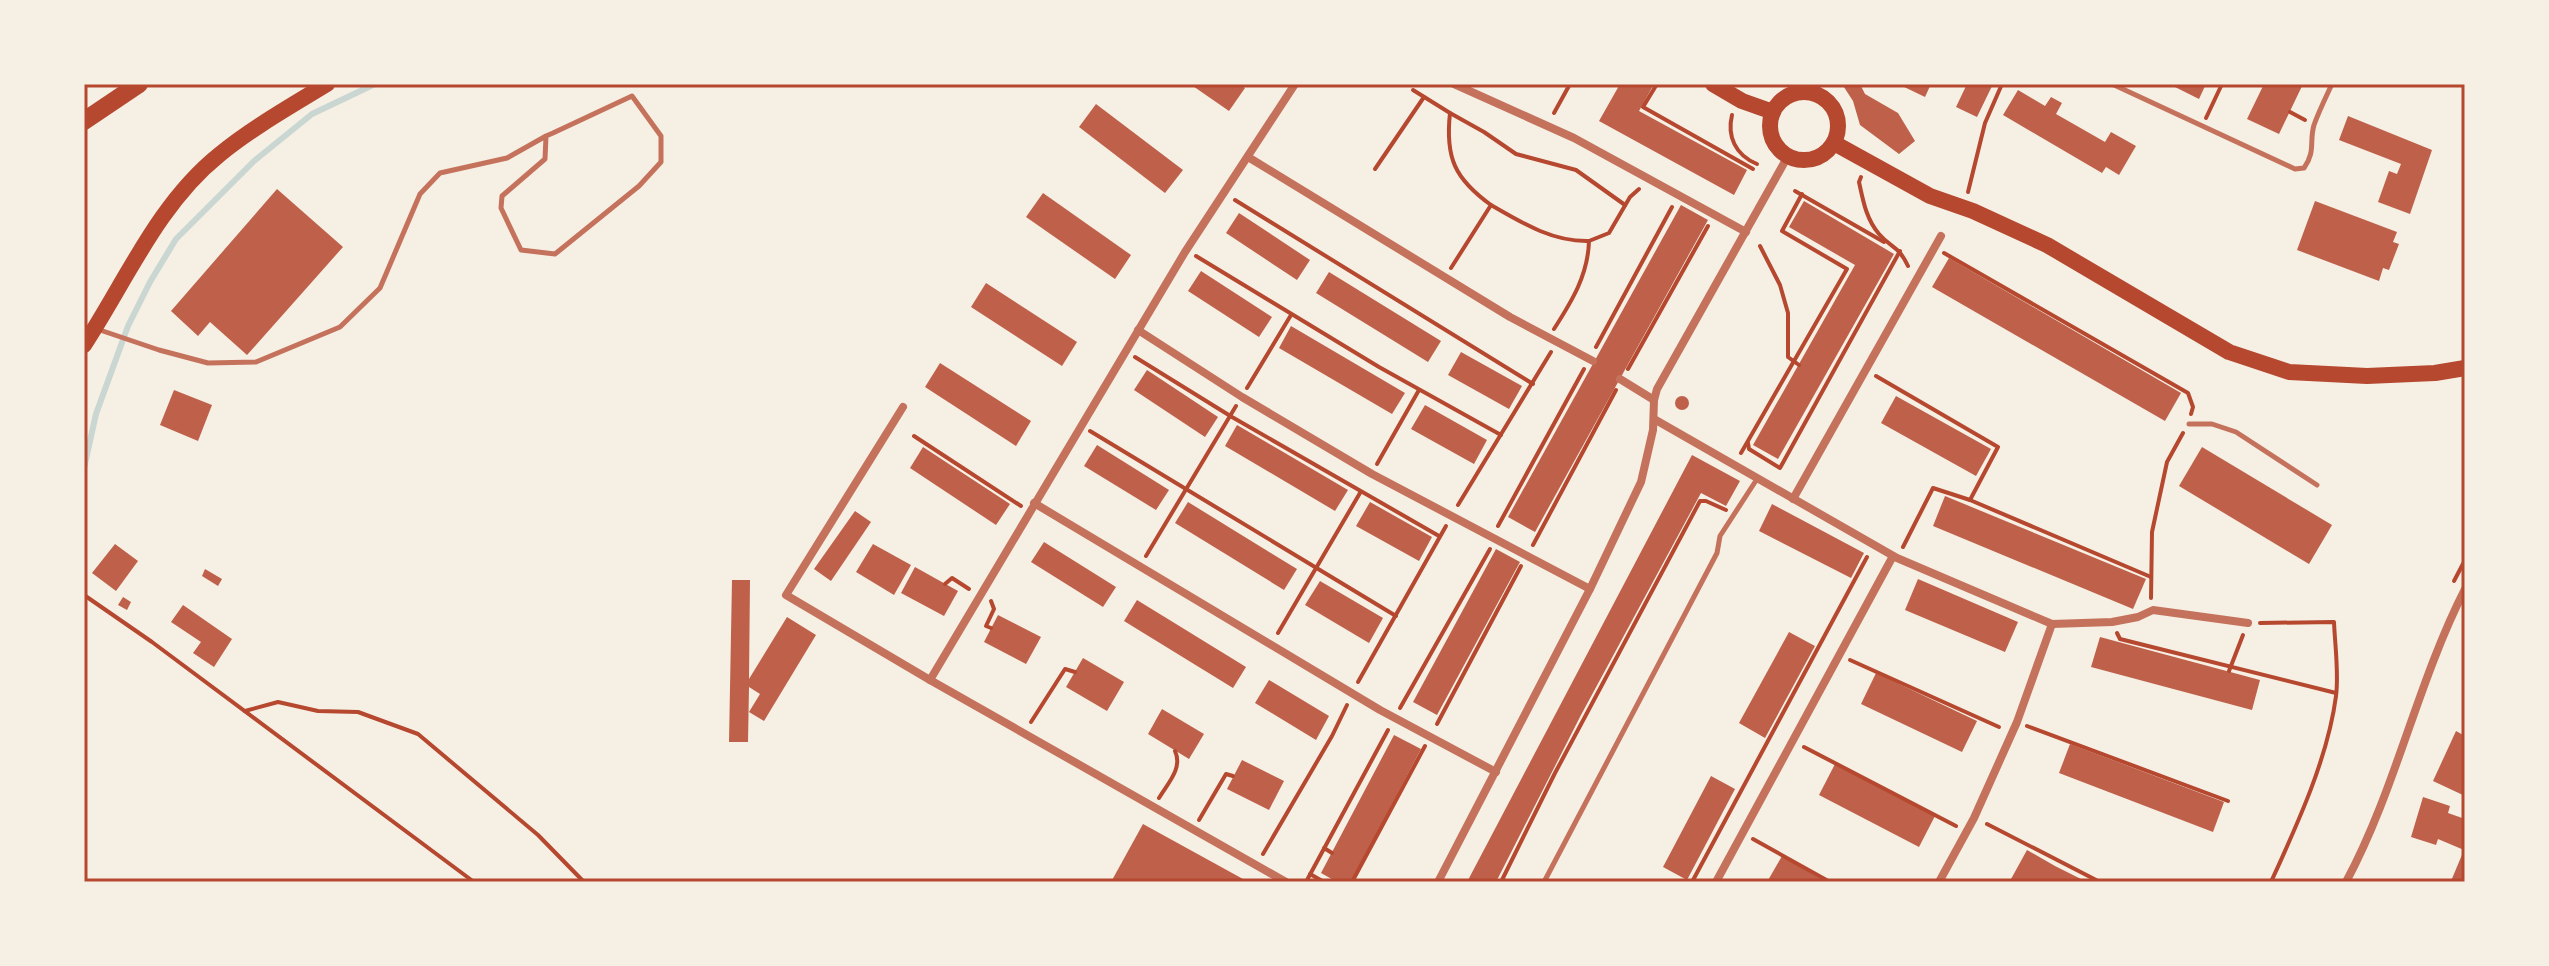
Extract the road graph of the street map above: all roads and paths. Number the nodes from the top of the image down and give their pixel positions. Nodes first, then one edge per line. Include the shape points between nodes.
1 (139, 84) edge
2 (327, 84) edge
3 (1295, 84) edge
4 (1454, 84) edge
5 (1657, 84) edge
6 (1713, 84) edge
7 (2002, 84) edge
8 (2112, 84) edge
9 (2222, 84) edge
10 (2332, 84) edge
11 (1798, 88) edge
12 (1413, 90) dead end
13 (1424, 97) junction
14 (1773, 112) junction
15 (1450, 113) junction
16 (1732, 115) dead end
17 (84, 121) edge
18 (2202, 126) junction
19 (546, 136) junction
20 (1834, 143) junction
21 (1788, 156) junction
22 (1248, 157) junction
23 (1375, 169) dead end
24 (1862, 176) dead end
25 (1644, 186) dead end
26 (1795, 191) dead end
27 (1223, 193) junction
28 (1802, 194) junction
29 (1968, 195) dead end
30 (1674, 204) dead end
31 (1491, 205) junction
32 (1625, 205) junction
33 (1746, 232) junction
34 (1941, 236) dead end
35 (1589, 241) junction
36 (1760, 246) dead end
37 (1935, 248) junction
38 (1900, 251) junction
39 (1185, 252) junction
40 (1445, 278) junction
41 (1869, 309) junction
42 (1879, 314) dead end
43 (1291, 315) junction
44 (1138, 330) junction
45 (103, 331) junction
46 (1557, 343) junction
47 (84, 345) edge
48 (1126, 352) junction
49 (1591, 361) junction
50 (1796, 363) junction
51 (2465, 368) edge
52 (1867, 370) junction
53 (1620, 379) dead end
54 (1533, 384) dead end
55 (1419, 390) junction
56 (1242, 397) junction
57 (1654, 400) junction
58 (903, 407) dead end
59 (1764, 413) junction
60 (1769, 418) dead end
61 (1654, 419) junction
62 (2189, 424) junction
63 (1082, 426) junction
64 (1501, 435) dead end
65 (1748, 443) junction
66 (1740, 455) dead end
67 (1372, 474) junction
68 (1757, 479) junction
69 (2317, 485) dead end
70 (1186, 489) junction
71 (1360, 493) junction
72 (1793, 499) junction
73 (1034, 503) junction
74 (1973, 503) junction
75 (1729, 511) dead end
76 (1496, 530) dead end
77 (1439, 536) dead end
78 (1493, 543) dead end
79 (1869, 553) dead end
80 (1895, 557) junction
81 (1140, 566) junction
82 (1316, 568) junction
83 (2151, 577) junction
84 (945, 584) dead end
85 (1590, 589) junction
86 (2465, 589) edge
87 (980, 594) junction
88 (84, 595) edge
89 (2153, 610) junction
90 (1396, 616) dead end
91 (1451, 619) junction
92 (1456, 622) dead end
93 (2112, 622) junction
94 (2248, 623) junction
95 (2052, 624) junction
96 (1271, 645) junction
97 (1837, 654) junction
98 (2229, 670) junction
99 (1075, 672) dead end
100 (1420, 673) junction
101 (1427, 676) dead end
102 (930, 680) junction
103 (1352, 693) junction
104 (2336, 693) junction
105 (245, 711) junction
106 (1395, 718) junction
107 (2017, 722) junction
108 (1025, 732) junction
109 (2013, 733) junction
110 (1792, 740) junction
111 (1175, 751) dead end
112 (1373, 758) junction
113 (1380, 761) dead end
114 (1496, 772) junction
115 (1233, 776) dead end
116 (1350, 800) junction
117 (2228, 801) dead end
118 (1357, 804) dead end
119 (1154, 807) junction
120 (1974, 818) junction
121 (1197, 822) dead end
122 (1966, 832) junction
123 (1744, 834) junction
124 (1324, 848) junction
125 (1332, 853) dead end
126 (1260, 859) dead end
127 (2059, 860) junction
128 (2055, 866) dead end
129 (1310, 874) junction
130 (1499, 881) edge
131 (474, 882) edge
132 (584, 882) edge
133 (1286, 882) edge
134 (1306, 882) edge
135 (1324, 882) edge
136 (1438, 882) edge
137 (1544, 882) edge
138 (1692, 882) edge
139 (1716, 882) edge
140 (1830, 882) edge
141 (1939, 882) edge
142 (2100, 882) edge
143 (2271, 882) edge
144 (2346, 882) edge

1 - 17 main road
2 - 45 main road via 229,148 191,182 145,242
3 - 22 street
4 - 33 street via 1574,138
5 - 16 path via 1643,107 1725,156 1755,166 1729,133
6 - 14 main road
7 - 29 path via 1985,123
8 - 18 lane
9 - 18 path
10 - 18 lane via 2314,124 2313,149 2304,168 2295,169
11 - 14 main road
11 - 20 main road via 1820,95 1835,110
12 - 13 path
13 - 15 path
13 - 23 path
14 - 21 main road via 1774,141
15 - 31 path via 1448,145 1454,164 1467,185
15 - 32 path via 1516,154 1576,170
19 - 19 lane via 632,96 661,136 661,162 555,254 521,250 501,208 502,196 545,159
19 - 45 lane via 507,158 440,173 420,194 380,288 340,327 256,362 208,363
20 - 21 main road via 1809,160
20 - 51 main road via 1930,196 2047,245 2229,352 2289,372 2367,376
21 - 33 street
22 - 27 street
22 - 40 street
24 - 38 path via 1859,182 1871,224
25 - 32 path
26 - 28 path
27 - 39 street
27 - 54 path
28 - 38 path
28 - 50 path via 1782,231 1847,269
30 - 49 path
31 - 35 path via 1546,234
31 - 40 path
32 - 35 path via 1609,233
33 - 57 street
34 - 37 street
35 - 46 path via 1577,293 1554,328
36 - 50 path via 1780,285 1788,313 1788,357
37 - 52 street
37 - 62 path via 2188,393 2193,407
38 - 41 path
39 - 43 path
39 - 44 street
40 - 46 street
41 - 42 path
41 - 65 path via 1780,468 1749,449
43 - 55 path
43 - 56 path
44 - 48 street
44 - 56 street
45 - 47 main road
46 - 49 street
48 - 63 street
48 - 71 path
49 - 76 path
50 - 59 path
52 - 72 street
52 - 74 path via 1921,407 1998,447
53 - 57 street
55 - 64 path
55 - 67 path
56 - 67 street
56 - 70 path
57 - 61 street
58 - 102 street via 786,595
59 - 60 path
59 - 65 path
61 - 68 street
61 - 85 street via 1641,482
62 - 69 lane via 2236,432
62 - 83 path via 2167,462 2152,532
63 - 70 path
63 - 73 street
65 - 66 path
67 - 71 path
67 - 85 street
68 - 72 street
68 - 137 lane via 1720,536 1717,553
70 - 81 path
70 - 82 path
71 - 77 path
71 - 82 path
72 - 80 street
73 - 81 street
73 - 87 street
74 - 80 path via 1933,488
74 - 83 path
75 - 130 path via 1707,499 1700,501
78 - 91 path
79 - 138 path
80 - 95 street
80 - 97 street
81 - 96 street
82 - 90 path
82 - 96 path
83 - 89 path
84 - 87 path via 952,578
85 - 114 street
86 - 144 street
87 - 102 street
88 - 105 path
89 - 93 street
89 - 94 street
91 - 92 path
91 - 100 path
93 - 95 street
93 - 98 path via 2120,639
94 - 98 path
94 - 104 path via 2334,622
95 - 107 street
96 - 103 street
97 - 109 path
97 - 110 street
98 - 104 path
99 - 108 path via 1065,669
100 - 101 path
100 - 106 path
102 - 108 street
103 - 106 street
103 - 126 path
104 - 143 path via 2329,734
105 - 131 path
105 - 132 path via 278,702 358,712 418,734 538,835
106 - 112 path
106 - 114 street
107 - 109 street
107 - 117 path
108 - 119 street
109 - 120 street
110 - 122 path
110 - 123 street
111 - 119 path via 1178,767
112 - 113 path
112 - 116 path
114 - 136 street
115 - 121 path via 1226,774
116 - 118 path
116 - 124 path
119 - 133 street
120 - 122 street
120 - 127 path
122 - 141 street
123 - 139 street
123 - 140 path
124 - 125 path
124 - 129 path
127 - 128 path
127 - 142 path
129 - 134 path
129 - 135 path

